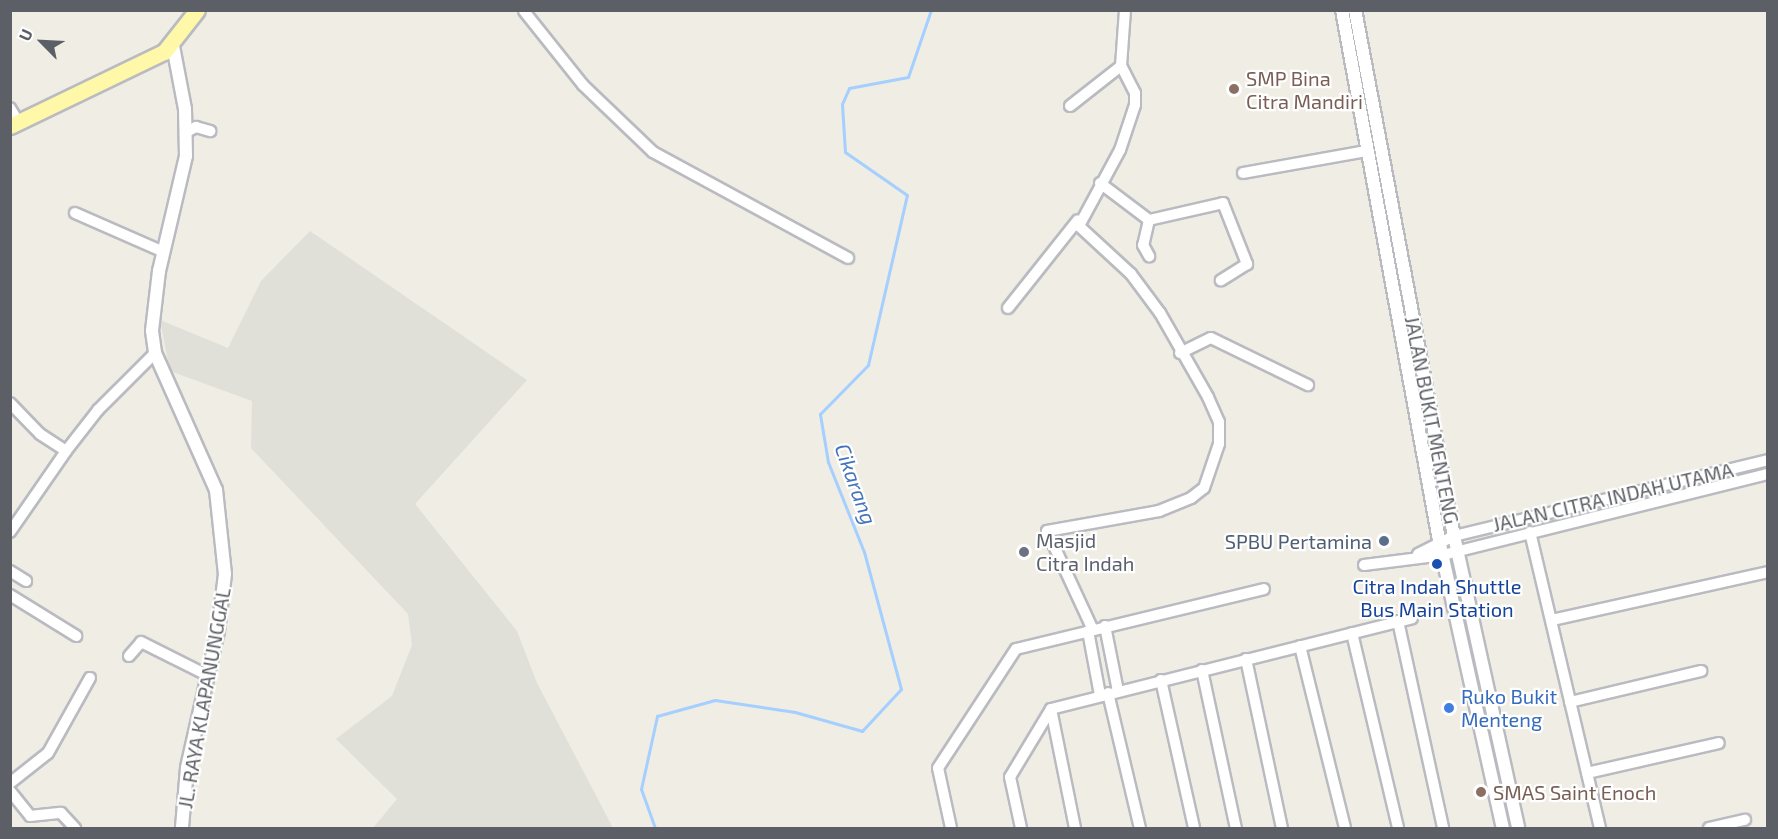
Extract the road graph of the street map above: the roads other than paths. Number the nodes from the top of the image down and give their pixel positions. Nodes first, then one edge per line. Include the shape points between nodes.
1 (197, 10) edge
2 (1125, 10) edge
3 (1342, 10) edge
4 (1355, 10) edge
5 (523, 11) edge
6 (173, 46) junction
7 (1121, 66) junction
8 (1070, 106) dead end
9 (10, 108) edge
10 (15, 124) edge
11 (210, 130) dead end
12 (185, 133) junction
13 (1368, 151) junction
14 (1243, 173) dead end
15 (1100, 183) junction
16 (75, 213) dead end
17 (1078, 220) junction
18 (1149, 220) junction
19 (164, 252) junction
20 (1149, 256) dead end
21 (848, 258) dead end
22 (1221, 280) dead end
23 (1008, 308) dead end
24 (155, 353) junction
25 (1180, 354) junction
26 (1308, 385) dead end
27 (10, 403) edge
28 (66, 451) junction
29 (1767, 460) edge
30 (1767, 474) edge
31 (10, 532) edge
32 (1530, 532) junction
33 (1454, 536) junction
34 (1439, 540) junction
35 (1457, 551) junction
36 (1418, 554) junction
37 (1443, 555) junction
38 (1364, 565) dead end
39 (10, 571) edge
40 (1767, 572) edge
41 (26, 581) dead end
42 (1264, 589) dead end
43 (10, 595) edge
44 (1412, 618) dead end
45 (1552, 620) junction
46 (1398, 621) junction
47 (1105, 626) junction
48 (1090, 630) junction
49 (1352, 633) junction
50 (76, 636) dead end
51 (1300, 646) junction
52 (129, 656) dead end
53 (1246, 659) junction
54 (1202, 670) junction
55 (1701, 671) dead end
56 (207, 675) junction
57 (90, 678) dead end
58 (1161, 680) junction
59 (1109, 693) junction
60 (1570, 702) junction
61 (1051, 709) junction
62 (1719, 743) dead end
63 (1587, 773) junction
64 (10, 783) edge
65 (10, 791) edge
66 (1745, 820) dead end
67 (75, 828) edge
68 (182, 828) edge
69 (951, 828) edge
70 (1021, 828) edge
71 (1075, 828) edge
72 (1140, 828) edge
73 (1194, 828) edge
74 (1236, 828) edge
75 (1282, 828) edge
76 (1345, 828) edge
77 (1398, 828) edge
78 (1443, 828) edge
79 (1503, 828) edge
80 (1518, 828) edge
81 (1600, 828) edge
82 (1709, 828) edge

1 - 6 main road
2 - 7 street
3 - 13 street, JALAN BUKIT MENTENG
4 - 33 street, JALAN BUKIT MENTENG
5 - 21 street via 601,105 653,152
6 - 10 main road
6 - 12 street, JL. RAYA KLAPANUNGGAL
7 - 8 street
7 - 15 street via 1136,100 1120,150
9 - 10 street
11 - 12 street via 196,127
12 - 19 street, JL. RAYA KLAPANUNGGAL via 183,176
13 - 14 street
13 - 34 street, JALAN BUKIT MENTENG
15 - 17 street
15 - 18 street
16 - 19 street
17 - 23 street
17 - 25 street via 1082,234 1131,274 1160,313
18 - 20 street via 1143,245
18 - 22 street via 1223,203 1247,264
19 - 24 street, JL. RAYA KLAPANUNGGAL via 152,314
24 - 28 street via 98,410
24 - 56 street, JL. RAYA KLAPANUNGGAL via 205,455 224,535 222,607
25 - 26 street via 1211,338
25 - 48 street via 1219,422 1219,444 1204,488 1159,511 1046,535 1064,560
27 - 28 street via 40,434
28 - 31 street
29 - 33 street, JALAN CITRA INDAH UTAMA
30 - 32 street
32 - 35 street
32 - 45 street
33 - 34 street, JALAN CITRA INDAH UTAMA
33 - 35 street, JALAN BUKIT MENTENG
34 - 36 street, JALAN CITRA INDAH UTAMA
34 - 37 street, JALAN BUKIT MENTENG
35 - 37 street
35 - 80 street, JALAN BUKIT MENTENG
36 - 37 street
36 - 38 street
37 - 79 street, JALAN BUKIT MENTENG
39 - 41 street
40 - 45 street
42 - 47 street
43 - 50 street
44 - 46 street
45 - 60 street
46 - 49 street
46 - 78 street
47 - 48 street
47 - 59 street
48 - 59 street
48 - 69 street via 1023,646 995,675 938,768
49 - 51 street
49 - 77 street
51 - 53 street
51 - 76 street
52 - 56 street via 141,642
53 - 54 street
53 - 75 street
54 - 58 street
54 - 74 street
55 - 60 street
56 - 68 street, JL. RAYA KLAPANUNGGAL via 187,768
57 - 64 street via 48,753
58 - 59 street
58 - 73 street
59 - 61 street
59 - 72 street
60 - 63 street
61 - 70 street via 1011,777
61 - 71 street
62 - 63 street
63 - 81 street
65 - 67 street via 30,816 61,813
66 - 82 street

